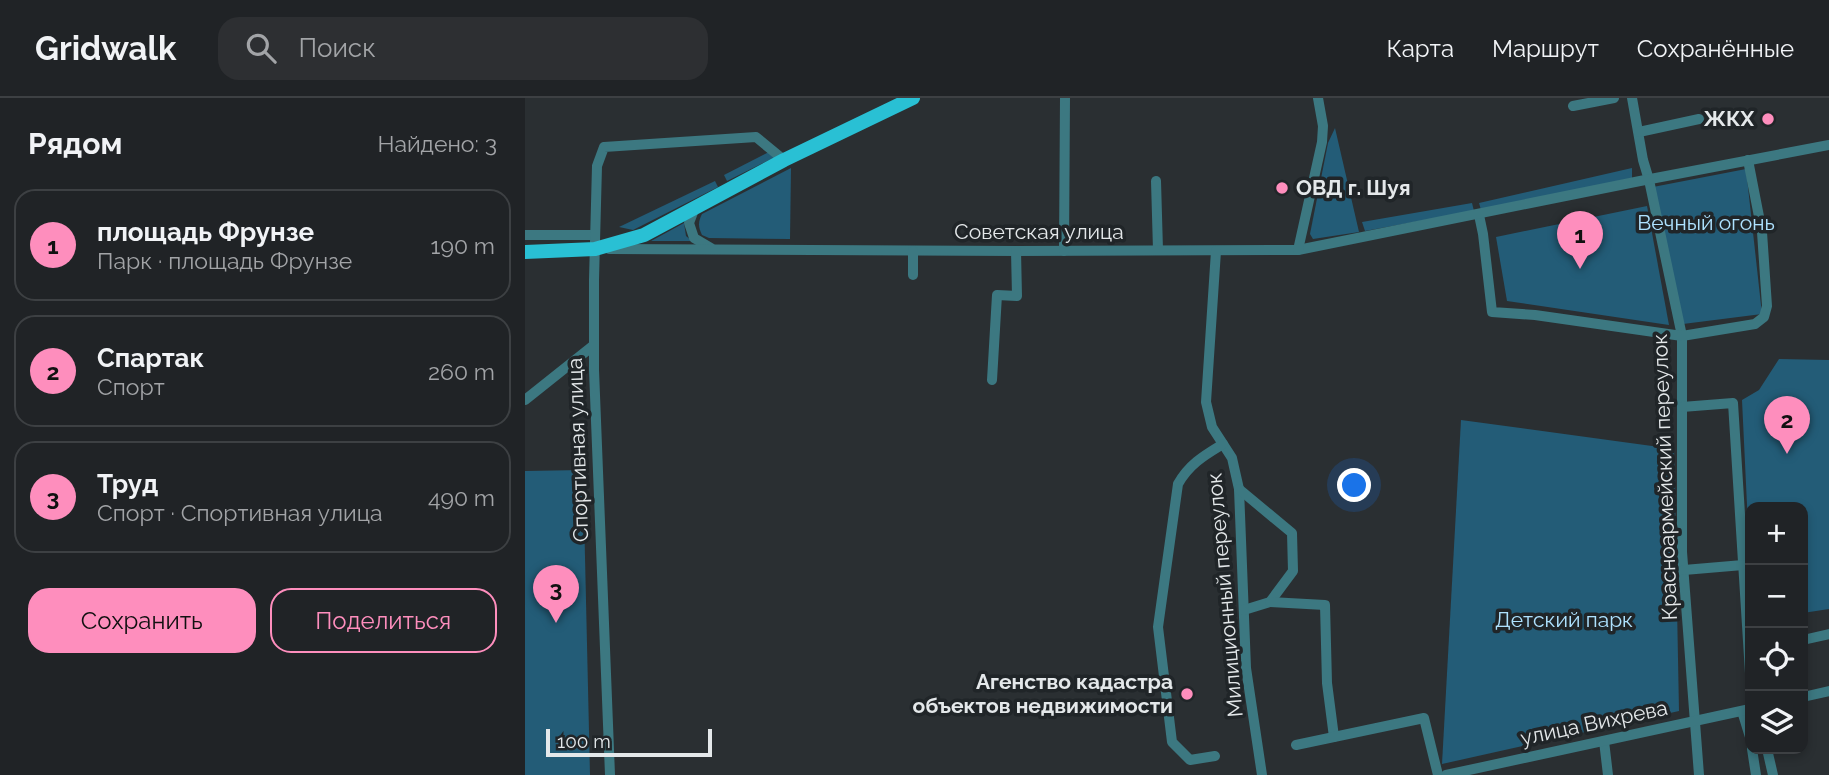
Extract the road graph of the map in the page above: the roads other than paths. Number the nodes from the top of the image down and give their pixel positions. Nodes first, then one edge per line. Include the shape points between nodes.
1 (913, 98) edge
2 (1065, 98) edge
3 (1318, 98) edge
4 (1614, 98) edge
5 (1632, 98) edge
6 (1573, 106) dead end
7 (1699, 119) dead end
8 (1639, 132) junction
9 (1829, 145) edge
10 (784, 159) junction
11 (1748, 160) junction
12 (1649, 180) junction
13 (1156, 181) dead end
14 (695, 208) junction
15 (1479, 215) junction
16 (525, 235) edge
17 (595, 242) junction
18 (715, 250) junction
19 (1158, 250) junction
20 (1299, 250) junction
21 (913, 251) junction
22 (1016, 251) junction
23 (1065, 251) junction
24 (1216, 251) junction
25 (525, 252) edge
26 (913, 275) dead end
27 (1682, 336) junction
28 (594, 345) junction
29 (992, 380) dead end
30 (525, 400) edge
31 (1682, 407) junction
32 (1223, 444) junction
33 (1239, 489) junction
34 (1743, 565) junction
35 (1684, 570) junction
36 (1270, 602) junction
37 (1244, 610) junction
38 (1748, 628) edge
39 (1829, 634) edge
40 (1808, 639) edge
41 (1829, 691) edge
42 (1808, 696) edge
43 (1745, 710) edge
44 (1695, 722) junction
45 (1334, 737) junction
46 (1604, 741) junction
47 (1296, 745) dead end
48 (1753, 754) edge
49 (1768, 754) edge
50 (1215, 756) dead end
51 (610, 775) edge
52 (1262, 775) edge
53 (1438, 775) edge
54 (1446, 775) edge
55 (1608, 775) edge
56 (1699, 775) edge
57 (1756, 775) edge
58 (1773, 775) edge

1 - 10 main road
2 - 23 street
3 - 20 street via 1322,142
4 - 6 street
5 - 8 street, Красноармейский переулок
7 - 8 street
8 - 12 street, Красноармейский переулок
9 - 11 street
10 - 14 main road
10 - 17 street, Спортивная улица via 756,137 604,147 597,166
11 - 12 street
11 - 27 street via 1762,233 1764,317 1755,324
12 - 15 street, Советская улица
12 - 27 street, Красноармейский переулок
13 - 19 street
14 - 17 main road via 644,235
14 - 18 street via 689,223 694,238
15 - 20 street, Советская улица
15 - 27 street via 1492,312
16 - 17 street, Советская улица
17 - 18 street, Советская улица
17 - 25 main road
17 - 28 street, Спортивная улица
18 - 21 street, Советская улица
19 - 23 street, Советская улица
19 - 24 street, Советская улица
20 - 24 street, Советская улица
21 - 22 street, Советская улица
21 - 26 street
22 - 23 street, Советская улица
22 - 29 street via 1017,296 997,295
24 - 32 street, Милиционный переулок via 1206,402 1212,427
27 - 31 street, Красноармейский переулок
28 - 30 street
28 - 51 street, Спортивная улица
31 - 34 street via 1733,403
31 - 35 street, Красноармейский переулок
32 - 33 street, Милиционный переулок via 1232,458
32 - 50 street via 1198,459 1178,484 1158,627 1172,742 1190,760
33 - 36 street via 1292,533 1293,571
33 - 37 street, Милиционный переулок
34 - 35 street
34 - 38 street
35 - 44 street, Красноармейский переулок
36 - 37 street
36 - 45 street via 1325,605
37 - 52 street, Милиционный переулок via 1246,668
39 - 40 street
41 - 42 street
43 - 44 street, улица Вихрева
44 - 46 street, улица Вихрева
44 - 56 street, Красноармейский переулок
45 - 47 street
45 - 53 street via 1424,718
46 - 54 street, улица Вихрева
46 - 55 street
48 - 57 street
49 - 58 street

